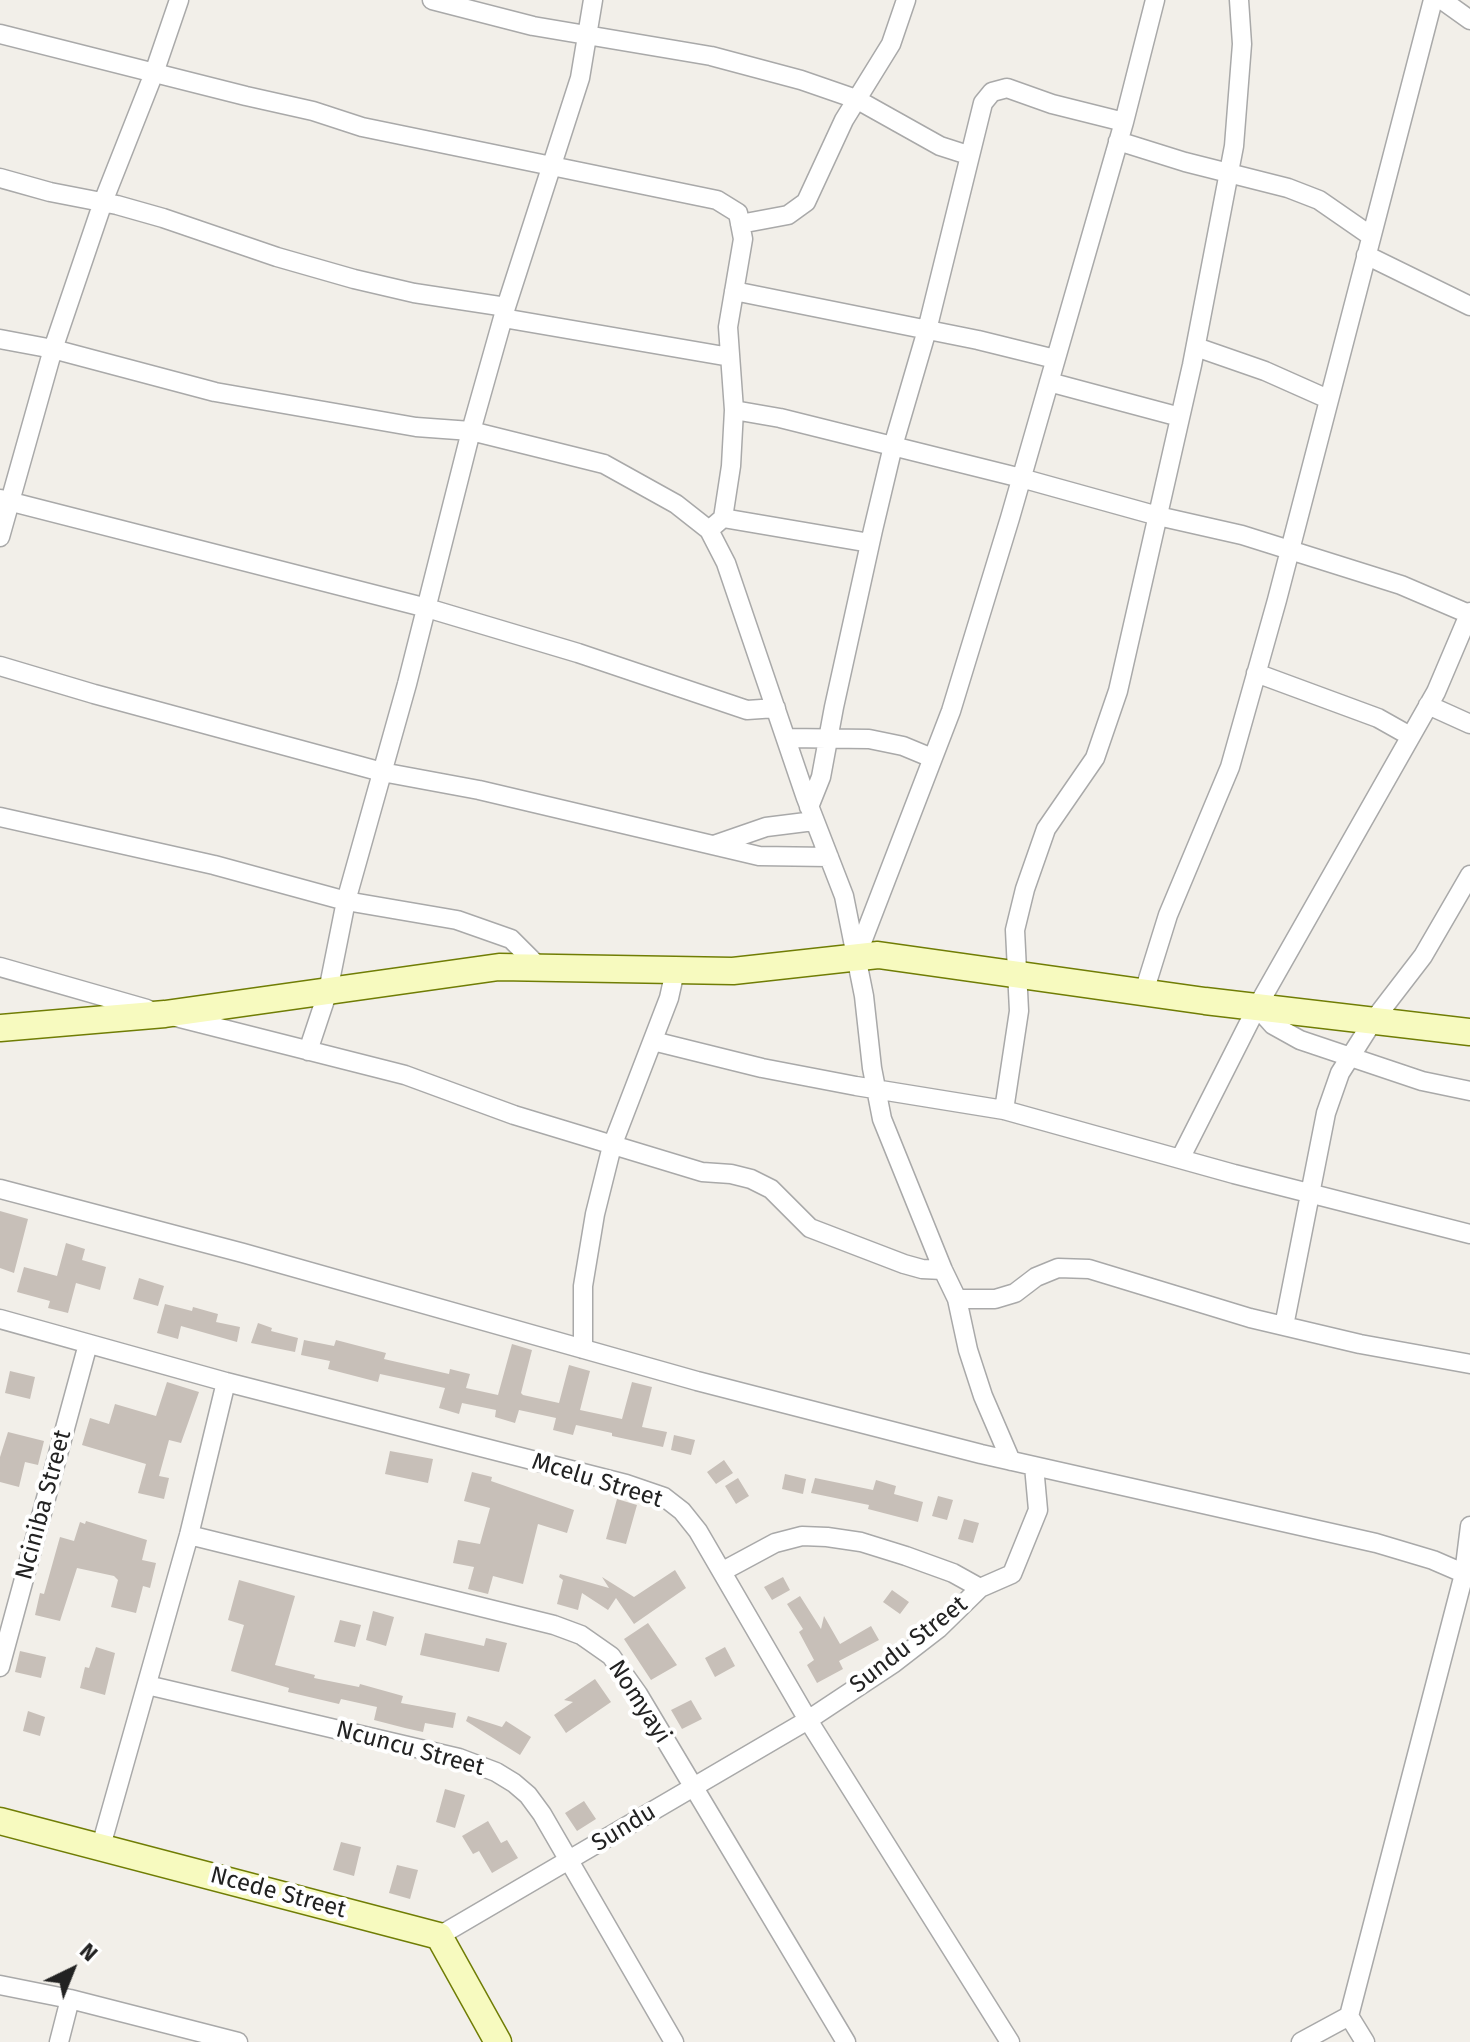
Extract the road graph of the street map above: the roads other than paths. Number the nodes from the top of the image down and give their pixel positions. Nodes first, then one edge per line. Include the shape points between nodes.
1 (179, 0) edge
2 (432, 0) edge
3 (593, 0) edge
4 (906, 0) edge
5 (1155, 0) edge
6 (1239, 0) edge
7 (1433, 0) edge
8 (1442, 0) edge
9 (1470, 20) edge
10 (0, 34) edge
11 (586, 35) junction
12 (154, 73) junction
13 (856, 99) junction
14 (1124, 122) junction
15 (1118, 141) junction
16 (968, 155) junction
17 (552, 166) junction
18 (1230, 172) junction
19 (0, 178) edge
20 (103, 202) junction
21 (740, 224) junction
22 (1371, 236) junction
23 (1366, 255) junction
24 (734, 291) junction
25 (1470, 306) edge
26 (504, 312) junction
27 (927, 330) junction
28 (0, 339) edge
29 (1196, 347) junction
30 (53, 349) junction
31 (730, 357) junction
32 (1055, 359) junction
33 (1049, 382) junction
34 (1328, 399) junction
35 (734, 410) junction
36 (1180, 417) junction
37 (471, 431) junction
38 (893, 446) junction
39 (1021, 478) junction
40 (6, 500) edge
41 (1158, 516) junction
42 (723, 518) junction
43 (709, 530) junction
44 (0, 537) edge
45 (870, 543) junction
46 (1289, 550) junction
47 (427, 608) junction
48 (1469, 613) edge
49 (0, 666) edge
50 (1256, 673) junction
51 (1428, 705) junction
52 (776, 708) junction
53 (1470, 724) edge
54 (1410, 736) junction
55 (786, 738) junction
56 (828, 739) junction
57 (932, 758) junction
58 (382, 772) junction
59 (812, 814) junction
60 (0, 817) edge
61 (714, 845) junction
62 (829, 857) junction
63 (1470, 875) edge
64 (346, 901) junction
65 (856, 957) junction
66 (0, 967) edge
67 (540, 968) junction
68 (675, 971) junction
69 (1018, 972) junction
70 (328, 991) junction
71 (1144, 992) junction
72 (1257, 1007) junction
73 (165, 1014) junction
74 (1373, 1021) junction
75 (0, 1028) edge
76 (1470, 1032) edge
77 (653, 1041) junction
78 (308, 1051) junction
79 (1350, 1058) junction
80 (877, 1089) junction
81 (1470, 1091) edge
82 (1004, 1110) junction
83 (612, 1146) junction
84 (1180, 1159) junction
85 (0, 1189) edge
86 (1309, 1193) junction
87 (1470, 1234) edge
88 (943, 1270) junction
89 (957, 1299) junction
90 (0, 1319) edge
91 (1284, 1326) junction
92 (88, 1344) junction
93 (583, 1349) junction
94 (1470, 1364) edge
95 (226, 1382) junction
96 (1011, 1461) junction
97 (1034, 1466) junction
98 (1470, 1526) edge
99 (189, 1535) junction
100 (1468, 1548) edge
101 (723, 1571) junction
102 (1467, 1575) edge
103 (980, 1588) junction
104 (0, 1667) edge
105 (147, 1685) junction
106 (808, 1720) junction
107 (692, 1787) junction
108 (0, 1821) edge
109 (101, 1846) junction
110 (568, 1861) junction
111 (439, 1936) junction
112 (0, 1985) edge
113 (70, 1999) junction
114 (1349, 2016) junction
115 (209, 2039) edge
116 (59, 2042) edge
117 (238, 2042) edge
118 (498, 2042) edge
119 (674, 2042) edge
120 (846, 2042) edge
121 (1010, 2042) edge
122 (1301, 2042) edge
123 (1365, 2042) edge

1 - 12 street
2 - 11 street
3 - 11 street
4 - 13 street via 891,44
5 - 14 street
6 - 18 street via 1242,44
7 - 22 street
8 - 9 street
10 - 12 street
11 - 13 street via 711,56
11 - 17 street via 580,78
12 - 17 street via 362,127
12 - 20 street
13 - 16 street via 940,146
13 - 21 street via 806,202 788,215
14 - 15 street
14 - 16 street via 1007,88 992,92 983,103
15 - 18 street
15 - 32 street
16 - 27 street
17 - 21 street via 717,200 738,213
17 - 26 street
18 - 22 street via 1319,200
18 - 29 street
19 - 20 street
20 - 26 street via 354,279
20 - 30 street
21 - 24 street via 743,239
22 - 23 street
23 - 25 street
23 - 34 street
24 - 27 street
24 - 31 street
26 - 31 street
26 - 37 street
27 - 32 street
27 - 38 street
28 - 30 street
29 - 34 street
29 - 36 street
30 - 37 street via 215,392 416,427
30 - 40 street
31 - 35 street
32 - 33 street
33 - 36 street
33 - 39 street
34 - 46 street
35 - 38 street
35 - 42 street
36 - 41 street
37 - 43 street via 604,464 676,504
37 - 47 street
38 - 39 street
38 - 45 street
39 - 41 street
39 - 57 street
40 - 44 street
40 - 47 street
41 - 46 street
41 - 69 street via 1118,691 1095,758 1046,829 1025,889 1015,930
42 - 43 street
42 - 45 street
43 - 52 street via 726,563
45 - 56 street
46 - 48 street
46 - 50 street
47 - 52 street via 747,710
47 - 58 street
48 - 51 street
49 - 58 street
50 - 54 street via 1378,718
50 - 71 street via 1230,767 1168,915
51 - 53 street
51 - 54 street
52 - 55 street
54 - 72 street
55 - 56 street
55 - 59 street
56 - 57 street via 869,739
56 - 59 street
57 - 65 street
58 - 61 street
58 - 64 street
59 - 61 street
59 - 62 street
60 - 64 street
61 - 62 street via 759,856
62 - 65 street via 844,896
63 - 74 street via 1423,956
64 - 67 street via 471,925 511,939
64 - 70 street
65 - 68 street via 733,971
65 - 69 street via 878,955
65 - 80 street
66 - 73 street
67 - 68 street
67 - 70 street via 499,967
68 - 77 street
69 - 71 street
69 - 82 street via 1019,1011
70 - 73 street
70 - 78 street
71 - 72 street
72 - 74 street
72 - 79 street via 1273,1025 1300,1040
72 - 84 street
73 - 75 street
73 - 78 street
74 - 76 street
74 - 79 street
77 - 80 street
77 - 83 street
78 - 83 street via 405,1075
79 - 81 street
79 - 86 street via 1326,1113
80 - 82 street
80 - 88 street via 882,1119
82 - 84 street
83 - 88 street via 702,1172 751,1179 771,1189 810,1228 904,1264
83 - 93 street via 583,1286
84 - 86 street
85 - 93 street
86 - 87 street
86 - 91 street
88 - 89 street
89 - 91 street via 995,1299 1058,1268 1089,1269
89 - 96 street via 983,1396
90 - 92 street, Mcelu Street
91 - 94 street
92 - 95 street, Mcelu Street
92 - 104 street, Nciniba Street
93 - 96 street
95 - 99 street
95 - 101 street, Mcelu Street via 664,1497 690,1521
96 - 97 street
97 - 102 street via 1376,1543
97 - 103 street via 1038,1510 1012,1574
98 - 100 street
99 - 105 street
99 - 107 street, Nomyayi via 581,1635 611,1656
100 - 102 street
101 - 103 street, Sundu Street via 775,1543 827,1537 906,1556
101 - 106 street, Mcelu Street
102 - 114 street
103 - 106 street, Sundu Street via 894,1663
105 - 109 street
105 - 110 street, Ncuncu Street via 478,1764 528,1795
106 - 107 street, Sundu
106 - 121 street, Mcelu Street
107 - 110 street, Sundu
107 - 120 street, Nomyayi
108 - 109 street, Ncede Street
109 - 111 street, Ncede Street
110 - 111 street, Sundu
110 - 119 street, Ncuncu Street
111 - 118 street
112 - 113 street
113 - 115 street
113 - 116 street
114 - 122 street
114 - 123 street
115 - 117 street

